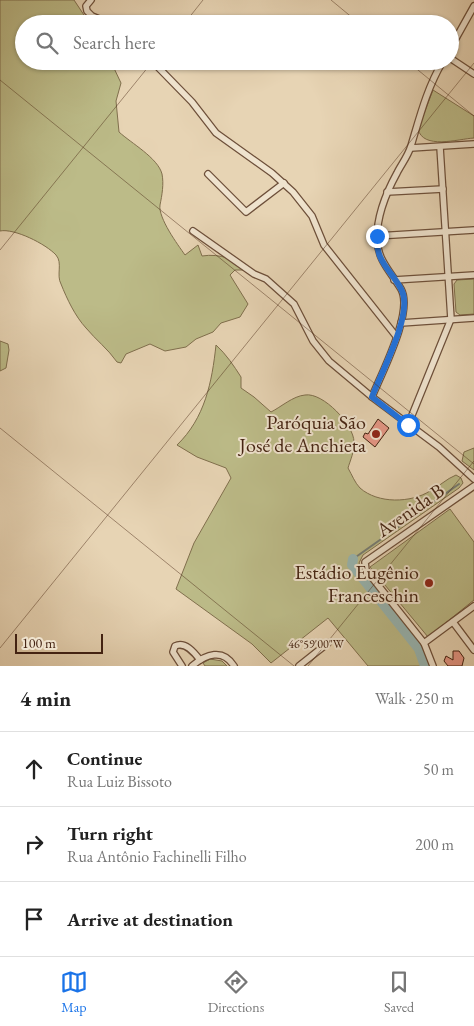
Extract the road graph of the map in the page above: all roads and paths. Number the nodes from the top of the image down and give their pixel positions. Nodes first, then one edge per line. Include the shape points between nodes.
1 (90, 0) edge
2 (474, 6) edge
3 (91, 15) edge
4 (459, 33) edge
5 (459, 64) edge
6 (161, 70) edge
7 (438, 70) edge
8 (474, 74) edge
9 (474, 144) edge
10 (440, 147) junction
11 (411, 148) junction
12 (208, 174) dead end
13 (284, 183) junction
14 (443, 189) junction
15 (387, 192) junction
16 (474, 230) edge
17 (194, 231) dead end
18 (445, 232) junction
19 (377, 236) junction
20 (474, 275) edge
21 (448, 277) junction
22 (394, 280) junction
23 (474, 318) edge
24 (451, 319) junction
25 (401, 323) junction
26 (396, 336) junction
27 (372, 397) junction
28 (408, 425) junction
29 (474, 479) edge
30 (474, 486) edge
31 (474, 606) edge
32 (453, 622) junction
33 (328, 643) dead end
34 (424, 643) junction
35 (474, 650) edge
36 (200, 660) junction
37 (182, 666) edge
38 (192, 666) edge
39 (234, 666) edge
40 (299, 666) edge
41 (434, 666) edge

1 - 3 street via 86,6
2 - 4 street
5 - 8 street
6 - 13 street via 216,133
7 - 11 street via 431,82
9 - 10 street
10 - 11 street
10 - 14 street
11 - 15 street
12 - 13 street via 246,212
13 - 26 street via 312,216 324,245
14 - 15 street
14 - 18 street
15 - 19 street
16 - 18 street
17 - 27 street via 266,279 294,304 313,341 335,367
18 - 19 street
18 - 21 street
19 - 22 street via 381,259
20 - 21 street
21 - 22 street
21 - 24 street
22 - 25 street via 402,290 404,302
23 - 24 street
24 - 25 street
24 - 28 street
25 - 26 street
26 - 27 street
27 - 28 street
28 - 29 street via 439,447
30 - 34 street, Avenida B via 365,562 366,570
31 - 32 street
32 - 34 street
32 - 35 street
33 - 40 street
34 - 41 street
36 - 37 street via 184,645 178,644 173,652
36 - 38 street
36 - 39 street via 213,654 222,655

